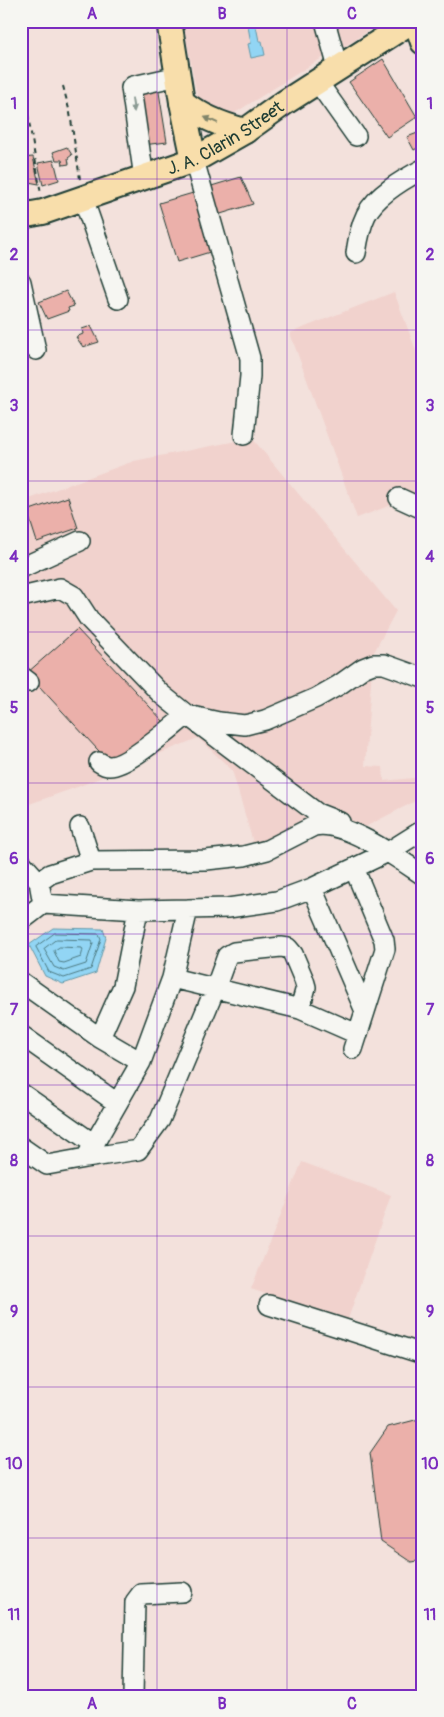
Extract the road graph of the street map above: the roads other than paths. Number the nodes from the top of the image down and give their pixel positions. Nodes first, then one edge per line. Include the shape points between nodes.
1 (169, 21) edge
2 (325, 21) edge
3 (412, 21) edge
4 (416, 21) edge
5 (423, 42) edge
6 (338, 68) junction
7 (178, 76) junction
8 (317, 81) junction
9 (182, 102) junction
10 (245, 131) junction
11 (356, 136) dead end
12 (194, 160) junction
13 (423, 169) edge
14 (144, 178) junction
15 (84, 198) junction
16 (32, 214) edge
17 (356, 253) dead end
18 (21, 282) edge
19 (118, 299) dead end
20 (36, 350) dead end
21 (244, 435) dead end
22 (399, 498) dead end
23 (423, 509) edge
24 (80, 541) dead end
25 (21, 568) edge
26 (21, 597) edge
27 (423, 678) edge
28 (187, 715) junction
29 (98, 762) dead end
30 (80, 827) dead end
31 (423, 830) edge
32 (352, 833) junction
33 (388, 852) junction
34 (91, 861) junction
35 (21, 862) edge
36 (354, 868) junction
37 (423, 875) edge
38 (39, 882) junction
39 (312, 888) junction
40 (43, 904) junction
41 (188, 909) junction
42 (138, 910) junction
43 (21, 921) edge
44 (172, 978) junction
45 (21, 982) edge
46 (215, 989) junction
47 (300, 1010) junction
48 (365, 1011) junction
49 (21, 1035) edge
50 (100, 1038) junction
51 (141, 1062) junction
52 (21, 1093) edge
53 (117, 1103) junction
54 (21, 1147) edge
55 (90, 1151) junction
56 (269, 1305) dead end
57 (423, 1354) edge
58 (182, 1592) dead end
59 (133, 1696) edge

1 - 7 main road
2 - 6 street
3 - 6 main road, J. A. Clarin Street
4 - 5 main road
6 - 8 main road, J. A. Clarin Street
7 - 9 main road
7 -> 14 street via 130,88
8 - 10 main road, J. A. Clarin Street
8 - 11 street
10 -> 9 main road via 207,119
9 - 12 main road
10 - 12 main road, J. A. Clarin Street
12 - 14 main road, J. A. Clarin Street
12 - 21 street via 250,358
13 - 17 street via 398,182 366,214
14 - 15 main road, J. A. Clarin Street
15 - 16 main road, J. A. Clarin Street
15 - 19 street
18 - 20 street
22 - 23 street
24 - 25 street
26 - 28 street via 60,588 74,596 113,644 161,694
27 - 28 street via 384,664 373,664 316,698 265,720 245,725
28 - 29 street via 135,756 118,765 106,766
28 - 32 street via 317,812 346,825
30 - 34 street
31 - 33 street
32 - 33 street
32 - 34 street via 322,824 268,850 244,856 206,860
33 - 36 street
33 - 37 street
34 - 38 street via 50,874
35 - 38 street
36 - 39 street
36 - 48 street via 385,949
38 - 40 street
39 - 41 street via 277,901 228,908
39 - 48 street
40 - 42 street
40 - 43 street
41 - 42 street
41 - 44 street
42 - 50 street via 122,986
44 - 46 street
44 - 51 street
45 - 50 street
46 - 47 street
46 - 47 street via 226,956 234,952 288,948 306,987
46 - 55 street via 160,1120 138,1150
47 - 48 street via 355,1042
49 - 53 street
50 - 51 street
51 - 53 street
52 - 55 street
53 - 55 street
54 - 55 street via 47,1165
56 - 57 street
58 - 59 street via 141,1594 135,1602

